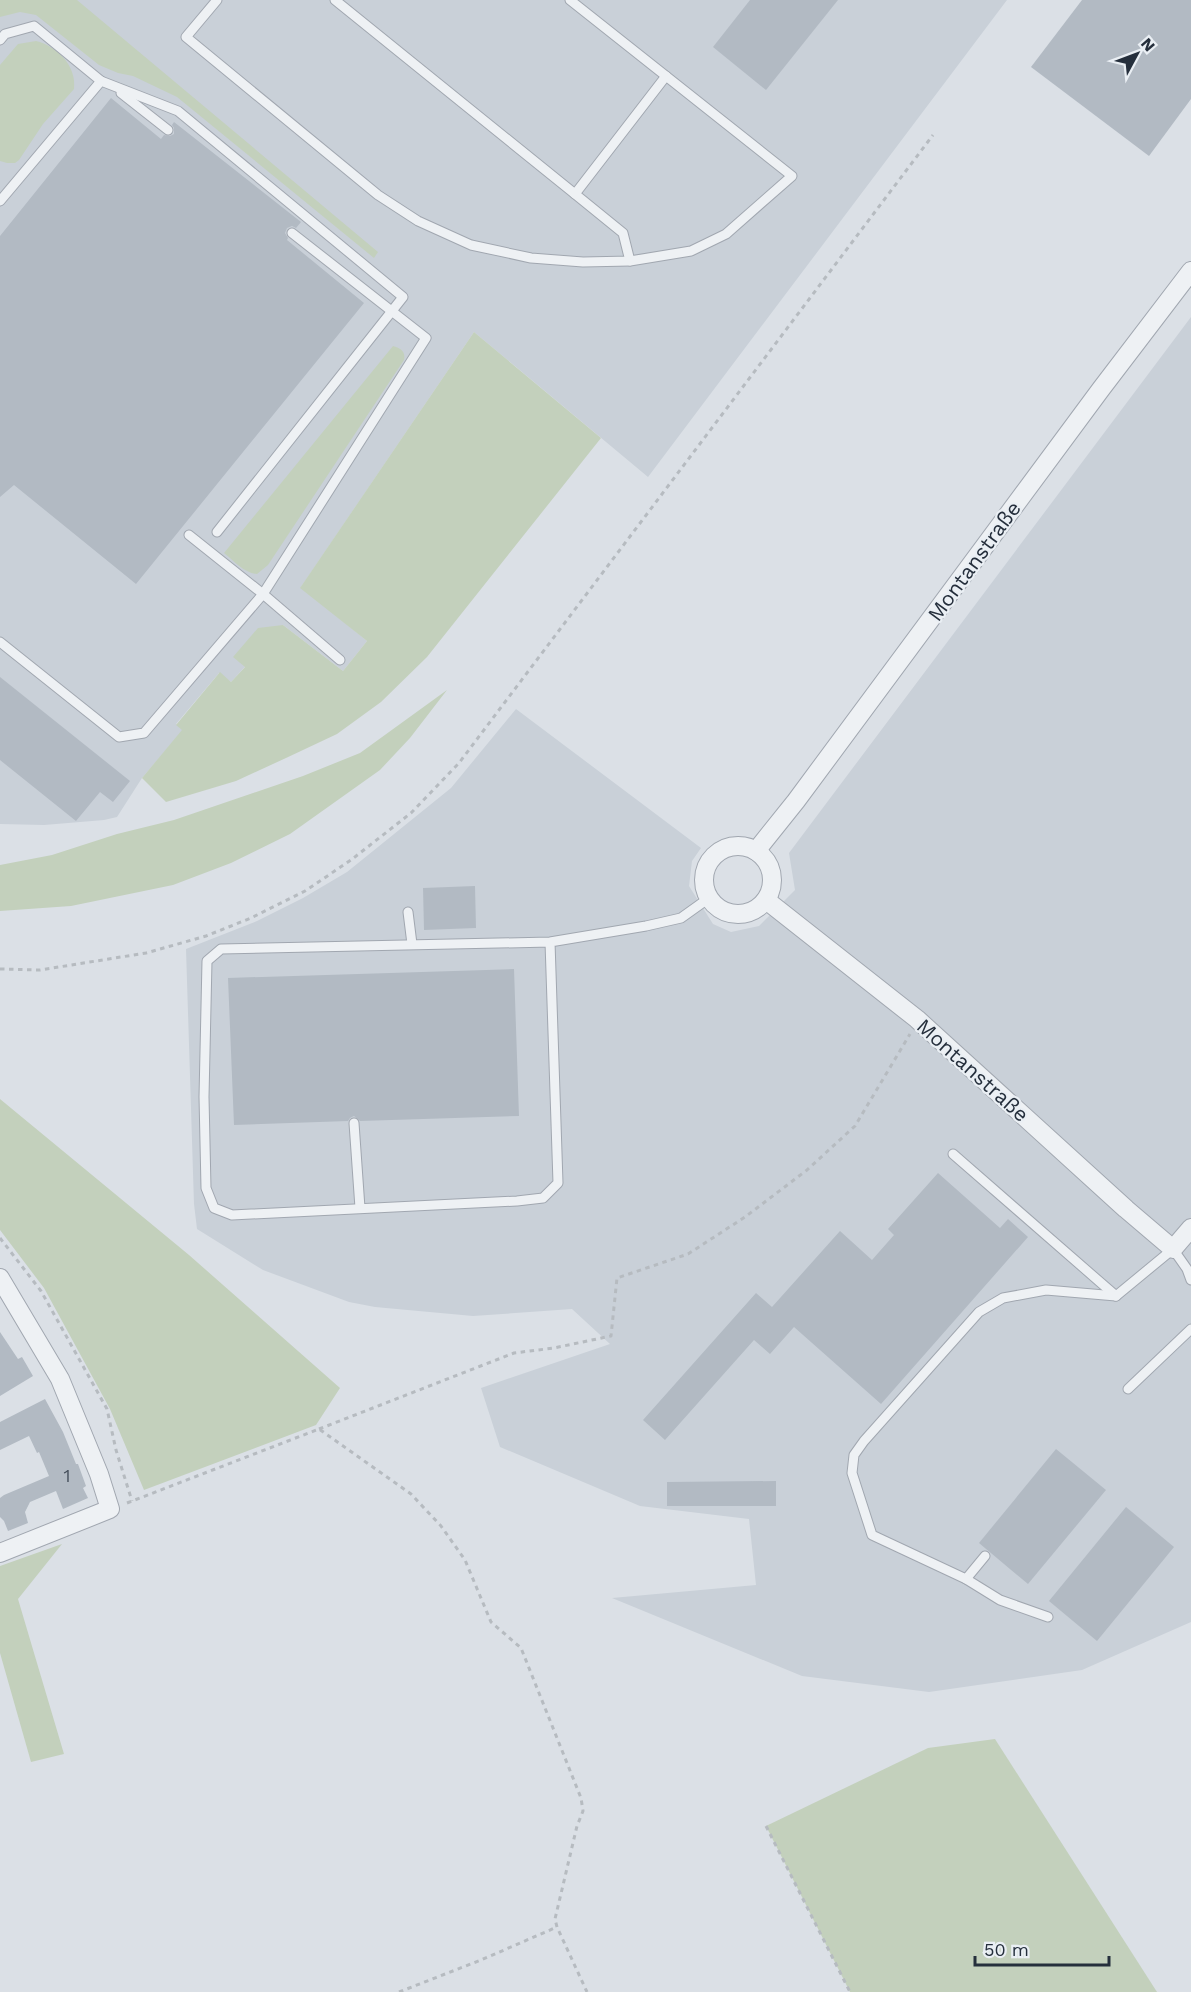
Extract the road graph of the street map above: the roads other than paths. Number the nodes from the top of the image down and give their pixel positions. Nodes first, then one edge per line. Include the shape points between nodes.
1 (217, 0) edge
2 (336, 0) edge
3 (570, 0) edge
4 (0, 40) edge
5 (666, 76) junction
6 (101, 81) junction
7 (112, 86) junction
8 (168, 130) dead end
9 (575, 194) junction
10 (0, 201) edge
11 (292, 233) dead end
12 (630, 261) junction
13 (1191, 271) edge
14 (392, 311) junction
15 (217, 532) dead end
16 (189, 535) dead end
17 (263, 594) junction
18 (0, 642) edge
19 (340, 660) dead end
20 (756, 851) junction
21 (709, 898) junction
22 (765, 900) junction
23 (408, 912) dead end
24 (549, 942) junction
25 (412, 944) junction
26 (354, 1123) dead end
27 (953, 1154) dead end
28 (360, 1208) junction
29 (1191, 1228) edge
30 (1173, 1249) junction
31 (0, 1278) edge
32 (1191, 1280) edge
33 (1116, 1296) junction
34 (1191, 1329) edge
35 (1128, 1389) dead end
36 (0, 1553) edge
37 (985, 1556) dead end
38 (966, 1579) junction
39 (1048, 1617) dead end

1 - 12 lane via 186,37 378,195 418,221 471,245 531,258
2 - 9 lane
3 - 5 lane
4 - 6 lane via 5,34 34,26
5 - 9 lane
5 - 12 lane via 792,176 726,234 691,251
6 - 7 lane
6 - 10 lane
7 - 8 lane
7 - 14 lane via 178,111 403,297
9 - 12 lane via 623,233
11 - 14 lane
13 - 20 street, Montanstraße
14 - 15 lane
14 - 17 lane via 426,338
16 - 17 lane
17 - 18 lane via 144,734 119,737
17 - 19 lane
20 - 21 street via 733,846 716,853 705,872
20 - 22 street via 770,868 772,880
21 - 22 street via 717,907 740,914 757,908
21 - 24 lane via 681,918
22 - 30 street, Montanstraße via 917,1019
23 - 25 lane
24 - 25 lane
24 - 28 lane via 558,1183 543,1198
25 - 28 lane via 221,949 207,961 206,1188 214,1208 232,1215
26 - 28 lane
27 - 33 lane
29 - 30 street
30 - 32 lane
30 - 33 lane
31 - 36 street via 60,1379 110,1509
33 - 38 lane via 1046,1290 1003,1298 979,1312 854,1455 852,1473 872,1535
34 - 35 lane
37 - 38 lane
38 - 39 lane via 1000,1600

